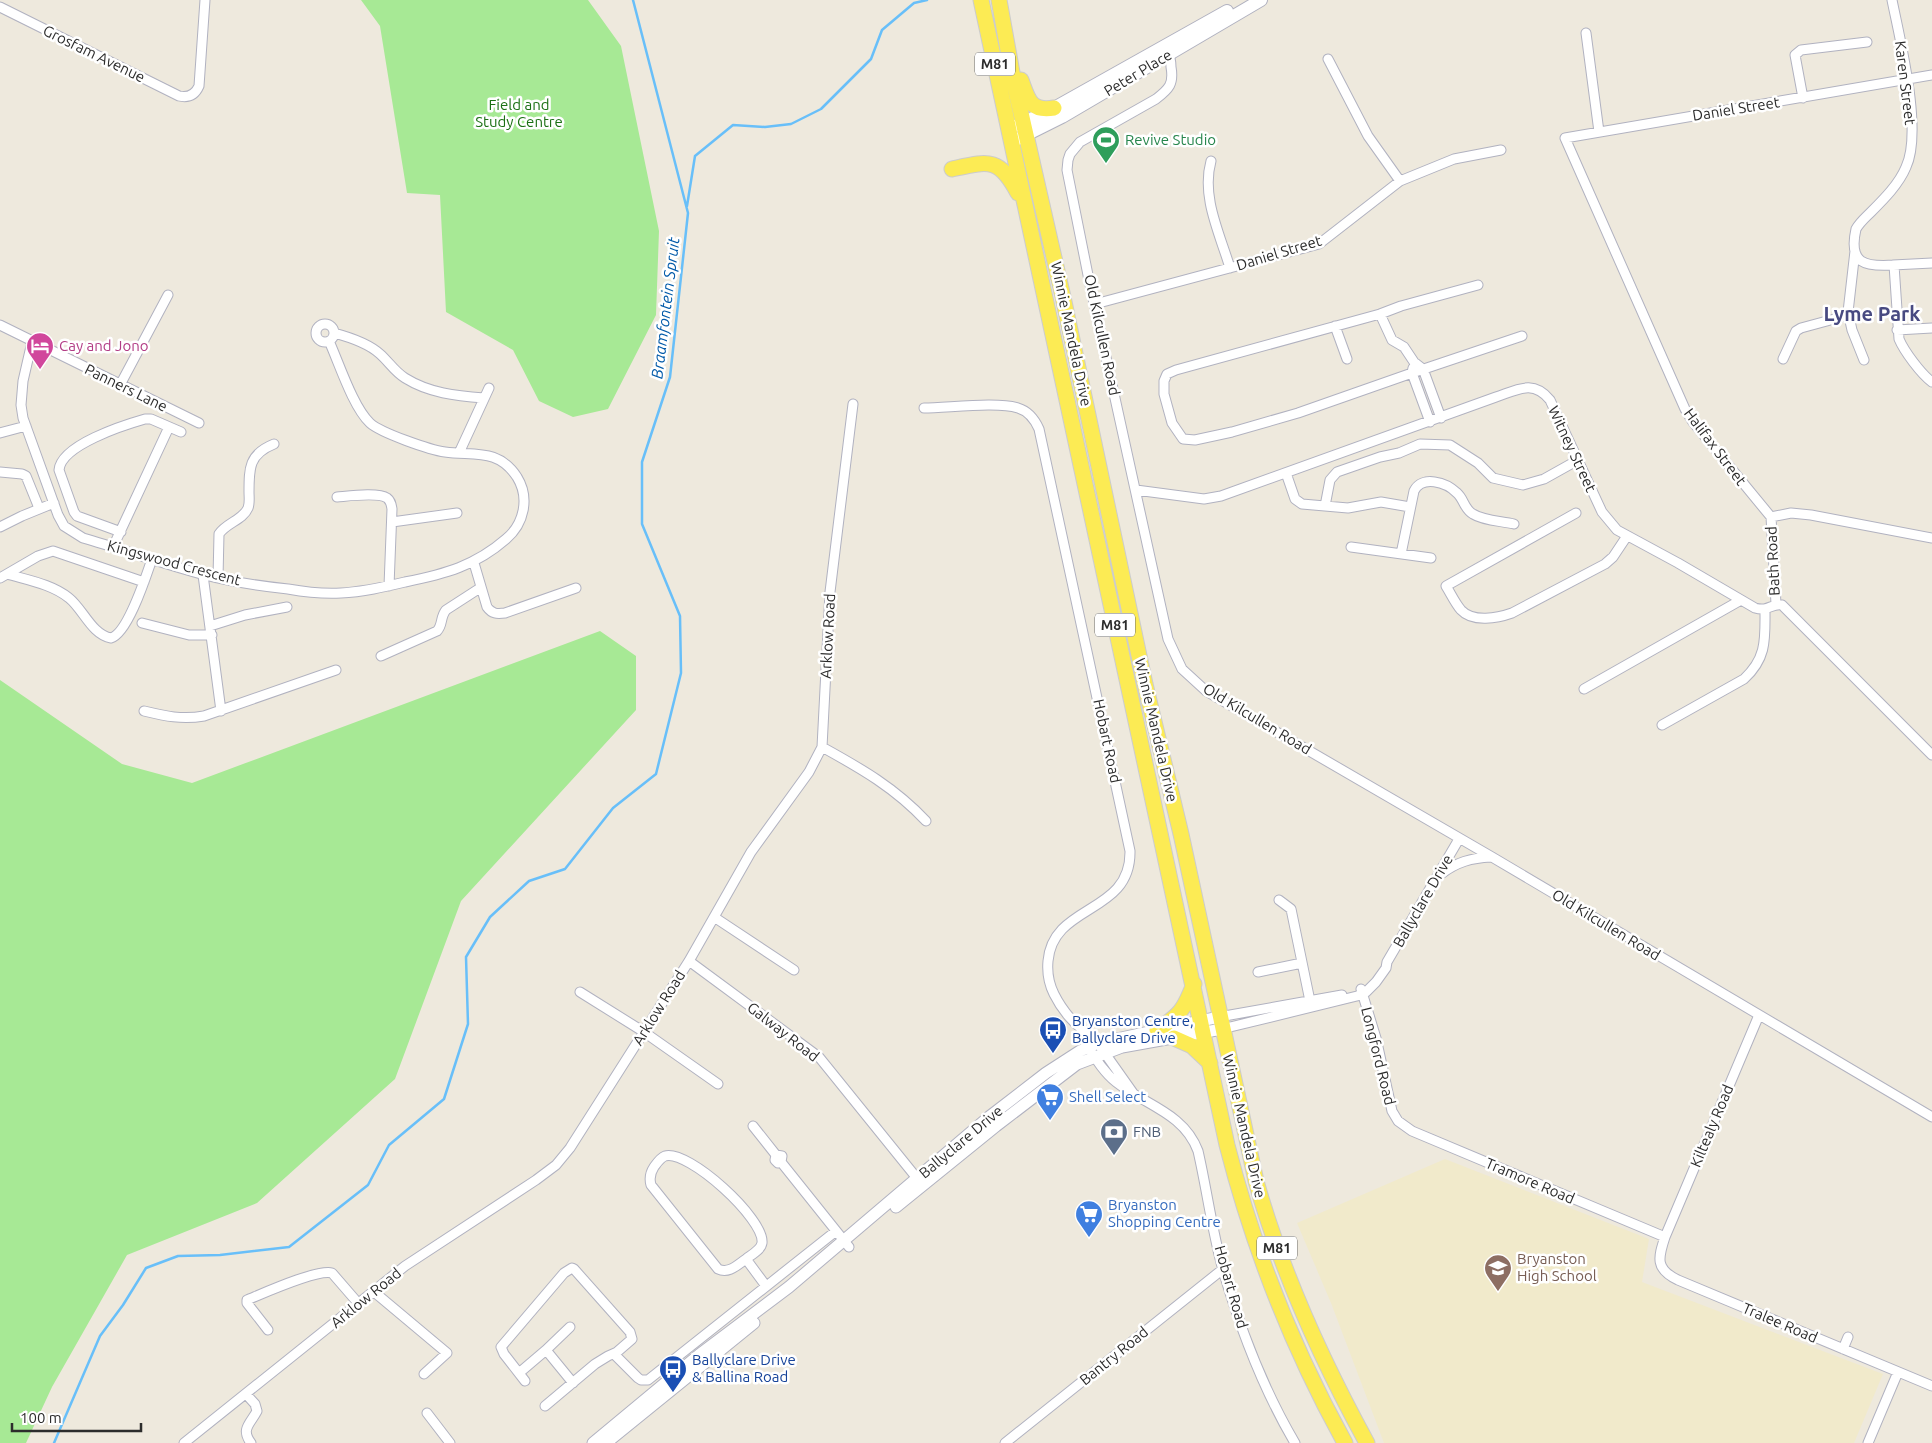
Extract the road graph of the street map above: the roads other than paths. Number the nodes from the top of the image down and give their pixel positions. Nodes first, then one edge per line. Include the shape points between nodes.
1 (205, 0) edge
2 (1246, 0) edge
3 (1261, 0) edge
4 (1892, 0) edge
5 (1000, 2) edge
6 (982, 4) edge
7 (0, 7) edge
8 (1586, 33) dead end
9 (1007, 40) junction
10 (1866, 42) dead end
11 (1167, 51) junction
12 (1328, 60) dead end
13 (1932, 75) edge
14 (1907, 80) junction
15 (1803, 98) junction
16 (1054, 108) junction
17 (1018, 132) junction
18 (1599, 132) junction
19 (1566, 138) joint
20 (1501, 150) dead end
21 (1211, 162) dead end
22 (952, 169) dead end
23 (1400, 181) junction
24 (1026, 208) junction
25 (1855, 250) junction
26 (1932, 264) edge
27 (1894, 265) junction
28 (1230, 268) junction
29 (1478, 285) dead end
30 (168, 295) dead end
31 (1095, 304) junction
32 (1380, 314) junction
33 (1848, 315) junction
34 (0, 325) edge
35 (1335, 326) junction
36 (1932, 328) edge
37 (1898, 330) junction
38 (334, 333) junction
39 (1522, 336) dead end
40 (329, 341) junction
41 (32, 342) junction
42 (1347, 359) dead end
43 (1783, 359) dead end
44 (1864, 360) dead end
45 (1414, 362) junction
46 (1422, 369) junction
47 (1412, 372) junction
48 (1932, 382) edge
49 (120, 385) junction
50 (489, 388) dead end
51 (484, 398) junction
52 (853, 404) dead end
53 (924, 408) dead end
54 (1441, 418) junction
55 (1430, 422) junction
56 (199, 424) dead end
57 (26, 426) junction
58 (168, 426) junction
59 (181, 432) dead end
60 (0, 433) edge
61 (274, 444) dead end
62 (459, 453) junction
63 (1578, 460) junction
64 (0, 472) edge
65 (1286, 473) junction
66 (1136, 490) junction
67 (337, 497) dead end
68 (54, 503) junction
69 (1325, 506) junction
70 (1410, 507) junction
71 (39, 508) junction
72 (457, 513) dead end
73 (1576, 513) dead end
74 (1771, 517) junction
75 (392, 522) junction
76 (1514, 524) dead end
77 (0, 528) edge
78 (121, 532) junction
79 (1627, 536) junction
80 (1932, 538) edge
81 (113, 547) junction
82 (1350, 547) dead end
83 (1401, 554) junction
84 (152, 558) junction
85 (1431, 558) dead end
86 (474, 562) junction
87 (204, 574) junction
88 (3, 576) edge
89 (218, 578) junction
90 (144, 582) junction
91 (389, 586) junction
92 (480, 588) junction
93 (576, 588) dead end
94 (1741, 600) junction
95 (1776, 604) junction
96 (286, 607) dead end
97 (1765, 610) junction
98 (142, 623) dead end
99 (211, 631) junction
100 (381, 656) dead end
101 (336, 670) dead end
102 (1584, 690) dead end
103 (144, 711) dead end
104 (221, 711) junction
105 (1662, 725) dead end
106 (822, 747) junction
107 (1932, 755) edge
108 (926, 821) dead end
109 (1459, 839) junction
110 (1492, 857) junction
111 (1438, 878) junction
112 (1279, 900) dead end
113 (714, 916) junction
114 (689, 961) junction
115 (1302, 963) junction
116 (794, 970) dead end
117 (1258, 972) dead end
118 (1194, 984) junction
119 (1361, 991) junction
120 (580, 992) dead end
121 (1310, 1001) junction
122 (1759, 1015) junction
123 (1221, 1023) junction
124 (1203, 1026) junction
125 (1157, 1030) junction
126 (644, 1032) junction
127 (1174, 1038) junction
128 (1096, 1050) junction
129 (1210, 1063) junction
130 (718, 1084) dead end
131 (1932, 1117) edge
132 (1398, 1122) joint
133 (753, 1126) dead end
134 (920, 1181) junction
135 (836, 1231) junction
136 (1665, 1237) junction
137 (847, 1244) junction
138 (746, 1259) junction
139 (1223, 1269) junction
140 (766, 1286) junction
141 (373, 1291) junction
142 (358, 1303) junction
143 (570, 1327) dead end
144 (268, 1330) dead end
145 (1848, 1337) dead end
146 (1842, 1349) junction
147 (546, 1350) junction
148 (614, 1354) junction
149 (1898, 1372) junction
150 (424, 1374) dead end
151 (573, 1383) junction
152 (1932, 1386) edge
153 (246, 1394) junction
154 (545, 1406) dead end
155 (427, 1413) dead end
156 (184, 1443) edge
157 (250, 1443) edge
158 (450, 1443) edge
159 (593, 1443) edge
160 (606, 1443) edge
161 (1005, 1443) edge
162 (1294, 1443) edge
163 (1345, 1443) edge
164 (1367, 1443) edge
165 (1868, 1443) edge

1 - 7 street, Grosfam Avenue via 199,86 190,96 179,96
2 - 11 main road, Peter Place
3 - 11 main road, Peter Place
4 - 14 street, Karen Street
5 - 9 main road, Winnie Mandela Drive / M81
6 - 17 main road, Winnie Mandela Drive / M81
8 - 18 street
9 - 16 main road via 1030,102 1039,108
9 - 17 main road, Winnie Mandela Drive / M81
10 - 15 street via 1797,52
11 - 16 main road, Peter Place
11 - 17 main road, Peter Place via 1070,113
11 - 31 street, Old Kilcullen Road via 1172,80 1166,91 1080,142 1068,160 1068,177
12 - 23 street via 1368,136
13 - 14 street, Daniel Street
14 - 15 street, Daniel Street
14 - 25 street, Karen Street via 1912,119 1908,161 1895,185 1856,229
15 - 18 street, Daniel Street
16 - 17 main road, Peter Place
17 - 24 main road, Winnie Mandela Drive / M81
17 - 123 main road, Winnie Mandela Drive / M81 via 1065,306 1144,684 1181,834
18 - 19 street, Daniel Street
19 - 74 street, Halifax Street via 1685,409
20 - 23 street, Daniel Street via 1454,159
21 - 28 street via 1208,192
22 - 24 main road via 981,163 1002,169
23 - 28 street, Daniel Street via 1319,244
24 - 118 main road, Winnie Mandela Drive / M81
25 - 27 street via 1865,264
25 - 33 street, Karen Street
26 - 27 street
27 - 37 street
28 - 31 street, Daniel Street
29 - 32 street
30 - 49 street
31 - 66 street, Old Kilcullen Road
32 - 35 street
32 - 45 street via 1392,340 1404,347
33 - 43 street via 1800,328
33 - 44 street
34 - 41 street, Panners Lane
35 - 42 street
35 - 47 street via 1167,374 1164,394 1179,436 1195,440 1265,424
36 - 37 street
37 - 48 street via 1901,344
38 - 40 street
38 - 40 street via 328,324 318,327 317,337 323,342
38 - 51 street via 375,350 404,378 418,385 454,396
39 - 46 street
40 - 62 street, Kingswood Crescent via 353,396 374,426 432,449
41 - 49 street, Panners Lane
41 - 57 street, Kingswood Crescent via 21,392
45 - 46 street
45 - 47 street
46 - 47 street
46 - 54 street
47 - 55 street
49 - 56 street, Panners Lane
50 - 51 street
51 - 62 street
52 - 106 street, Arklow Road via 830,592
53 - 128 street, Hobart Road via 1018,408 1028,413 1037,424 1044,450 1130,851 1129,865 1120,887 1107,899 1069,922 1058,933 1050,949 1047,972 1051,988 1058,1003 1083,1031 1083,1039
54 - 55 street, Witney Street
54 - 63 street, Witney Street via 1531,387 1550,400
55 - 65 street, Witney Street
57 - 60 street
57 - 68 street, Kingswood Crescent
58 - 59 street
58 - 78 street
58 - 78 street via 151,419 137,421 93,438 59,465 74,512 81,518
61 - 89 street via 254,457 249,472 247,509 219,534
62 - 86 street, Kingswood Crescent via 481,454 501,460 517,477 523,493 524,508 516,529
63 - 69 street via 1544,479 1523,485 1493,478 1478,463 1450,445 1420,444 1337,472 1330,480
63 - 79 street, Witney Street via 1602,512 1610,524
64 - 71 street via 26,476
65 - 66 street, Witney Street via 1204,499
65 - 69 street via 1298,502
66 - 109 street, Old Kilcullen Road via 1168,639 1182,669 1206,691
67 - 75 street via 385,496 390,501
68 - 71 street
68 - 81 street, Kingswood Crescent via 64,526 73,533
69 - 70 street via 1348,508 1381,502
70 - 76 street via 1416,486 1436,482 1459,494 1472,514
70 - 83 street
71 - 77 street
72 - 75 street
73 - 79 street via 1446,586 1460,610 1471,617 1486,618 1524,608 1605,564
74 - 80 street via 1812,515
74 - 95 street, Bath Road
75 - 91 street
78 - 81 street
79 - 94 street, Witney Street
81 - 84 street, Kingswood Crescent
82 - 83 street
83 - 85 street
84 - 87 street, Kingswood Crescent
84 - 90 street
86 - 91 street, Kingswood Crescent via 442,574
86 - 92 street
87 - 89 street, Kingswood Crescent
87 - 99 street
88 - 90 street via 53,551
88 - 90 street via 52,588 68,597 101,634 111,638 122,632
89 - 91 street, Kingswood Crescent via 327,594
92 - 93 street via 486,607 496,614
92 - 100 street via 446,610 436,631
94 - 97 street, Witney Street
94 - 102 street
95 - 97 street
95 - 107 street via 1786,608
96 - 99 street via 245,615
97 - 105 street via 1764,648 1755,669 1744,679
98 - 99 street via 189,635
99 - 104 street
101 - 104 street
103 - 104 street via 186,719
106 - 108 street via 867,772 908,802
106 - 113 street, Arklow Road via 809,772 751,852
109 - 110 street, Old Kilcullen Road
109 - 111 street, Ballyclare Drive
110 - 111 street via 1462,861
110 - 122 street, Old Kilcullen Road
111 - 119 street, Ballyclare Drive via 1387,962
112 - 115 street via 1291,909
113 - 114 street, Arklow Road
113 - 116 street
114 - 126 street, Arklow Road
114 - 134 street, Galway Road via 819,1058
115 - 117 street
115 - 121 street
118 - 124 main road, Winnie Mandela Drive / M81
118 - 125 main road via 1178,1016
119 - 121 street, Ballyclare Drive
119 - 123 street, Ballyclare Drive via 1328,1004
119 - 132 street, Longford Road via 1376,1038 1390,1104
120 - 126 street
121 - 123 street, Ballyclare Drive
122 - 131 street, Old Kilcullen Road
122 - 136 street, Kiltealy Road
123 - 124 street, Ballyclare Drive
123 - 164 main road, Winnie Mandela Drive / M81 via 1254,1173 1270,1229 1315,1342
124 - 125 street, Ballyclare Drive
124 - 127 street, Ballyclare Drive
124 - 129 main road, Winnie Mandela Drive / M81
125 - 128 street, Ballyclare Drive
126 - 130 street
126 - 141 street, Arklow Road via 556,1165
127 - 128 street, Ballyclare Drive
127 - 129 main road via 1192,1046
128 - 134 street, Ballyclare Drive via 1046,1073
128 - 139 street, Hobart Road via 1133,1092 1172,1117 1193,1139
129 - 163 main road, Winnie Mandela Drive / M81 via 1233,1168 1257,1245 1314,1383
132 - 136 street, Tramore Road via 1412,1132
133 - 135 street
134 - 137 street, Ballyclare Drive
135 - 137 street
135 - 140 street
136 - 146 street, Tralee Road via 1659,1262 1669,1276
137 - 159 street, Ballyclare Drive via 699,1356
137 - 160 street, Ballyclare Drive
138 - 138 street via 725,1272 718,1270 651,1185 652,1169 661,1159 671,1156 696,1167 741,1206 758,1228 762,1241 761,1246
138 - 140 street
139 - 161 street, Bantry Road
139 - 162 street, Hobart Road via 1261,1380
140 - 148 street via 648,1380 638,1378
141 - 142 street, Arklow Road
141 - 150 street via 447,1353
142 - 144 street via 332,1273 313,1275 247,1300
142 - 153 street, Arklow Road
143 - 147 street
145 - 146 street
146 - 149 street, Tralee Road
147 - 148 street via 522,1377 501,1347 564,1273 572,1268 632,1334 631,1340
147 - 151 street
148 - 151 street via 601,1359
149 - 152 street, Tralee Road
149 - 165 street
151 - 154 street
153 - 156 street, Arklow Road
153 - 157 street via 257,1411 246,1429
155 - 158 street

